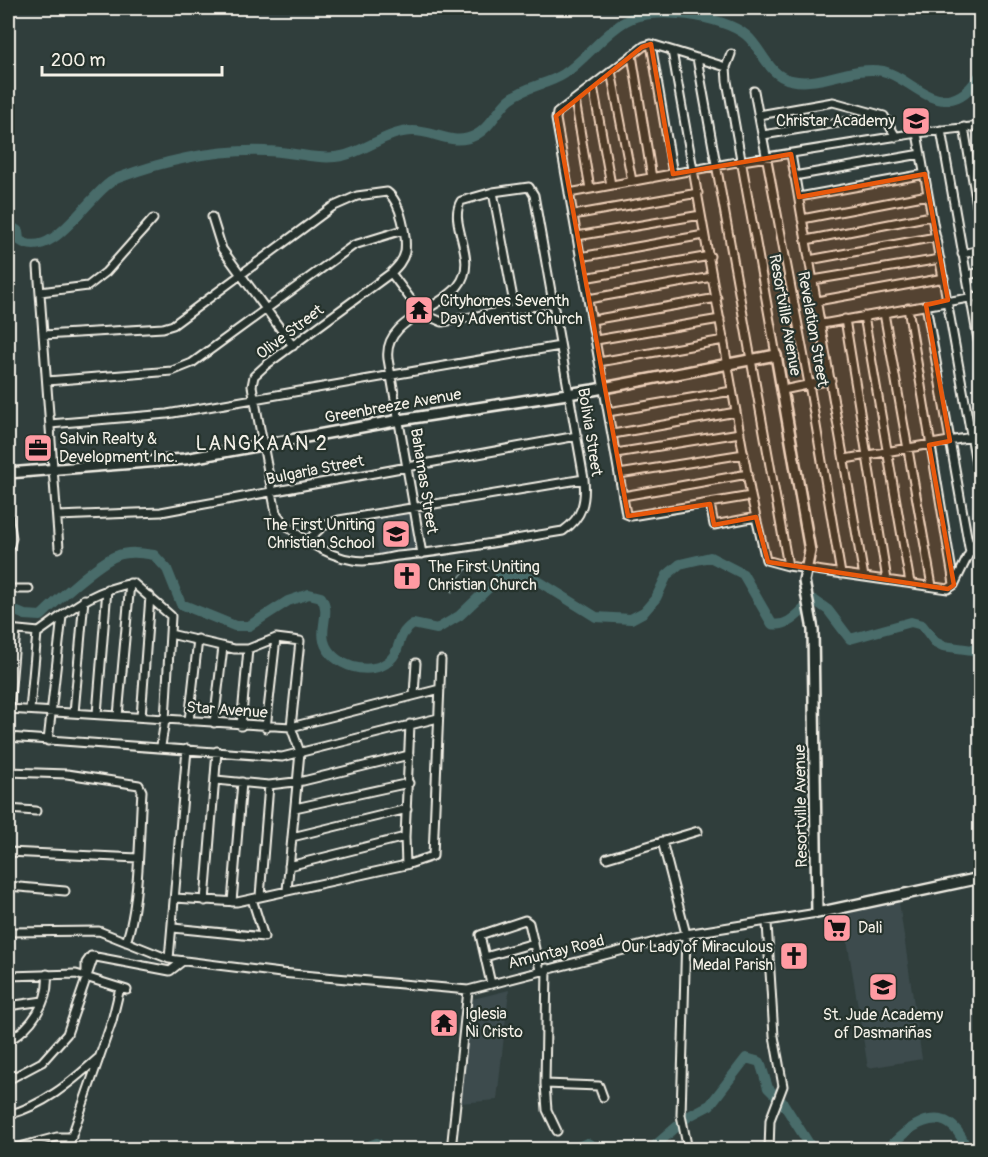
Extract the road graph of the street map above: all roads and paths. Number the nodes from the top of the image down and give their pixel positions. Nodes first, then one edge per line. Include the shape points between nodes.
1 (651, 44) junction
2 (672, 51) junction
3 (731, 54) dead end
4 (632, 55) junction
5 (697, 58) junction
6 (726, 67) junction
7 (611, 71) junction
8 (593, 86) junction
9 (754, 91) dead end
10 (575, 100) junction
11 (759, 115) junction
12 (884, 116) junction
13 (981, 126) edge
14 (964, 128) junction
15 (941, 130) junction
16 (917, 133) junction
17 (763, 135) junction
18 (896, 137) junction
19 (791, 154) junction
20 (921, 154) junction
21 (768, 158) junction
22 (742, 161) junction
23 (716, 166) junction
24 (693, 170) junction
25 (673, 174) junction
26 (925, 174) junction
27 (794, 176) junction
28 (652, 178) junction
29 (632, 181) junction
30 (611, 185) junction
31 (532, 189) joint
32 (590, 189) junction
33 (493, 192) junction
34 (569, 193) junction
35 (698, 193) junction
36 (928, 195) junction
37 (799, 197) junction
38 (701, 214) junction
39 (573, 215) junction
40 (931, 216) junction
41 (212, 217) dead end
42 (153, 219) dead end
43 (802, 219) junction
44 (981, 223) edge
45 (403, 230) junction
46 (704, 235) junction
47 (577, 236) junction
48 (936, 237) junction
49 (806, 240) junction
50 (981, 250) edge
51 (962, 254) junction
52 (710, 256) junction
53 (580, 257) junction
54 (940, 259) junction
55 (809, 260) junction
56 (38, 267) dead end
57 (981, 272) edge
58 (240, 273) junction
59 (391, 273) junction
60 (968, 275) junction
61 (712, 277) junction
62 (584, 278) junction
63 (944, 278) junction
64 (813, 280) junction
65 (40, 292) junction
66 (981, 296) edge
67 (717, 298) junction
68 (971, 298) junction
69 (588, 299) junction
70 (948, 300) junction
71 (817, 301) junction
72 (553, 303) junction
73 (926, 305) junction
74 (908, 308) junction
75 (515, 309) junction
76 (266, 310) junction
77 (421, 313) junction
78 (884, 313) junction
79 (864, 316) junction
80 (978, 318) edge
81 (720, 319) junction
82 (592, 320) junction
83 (845, 320) junction
84 (822, 324) junction
85 (43, 335) junction
86 (596, 340) junction
87 (724, 340) junction
88 (980, 340) edge
89 (293, 346) junction
90 (560, 346) junction
91 (981, 351) edge
92 (776, 355) junction
93 (751, 360) junction
94 (599, 362) junction
95 (728, 364) junction
96 (392, 375) junction
97 (831, 380) junction
98 (47, 381) junction
99 (809, 384) junction
100 (606, 385) junction
101 (783, 390) junction
102 (732, 391) junction
103 (570, 392) junction
104 (254, 400) junction
105 (608, 412) junction
106 (736, 412) junction
107 (400, 420) junction
108 (50, 424) junction
109 (740, 433) junction
110 (612, 434) junction
111 (577, 436) junction
112 (972, 437) junction
113 (950, 441) junction
114 (263, 444) junction
115 (929, 445) junction
116 (908, 448) junction
117 (887, 452) junction
118 (616, 453) junction
119 (744, 454) junction
120 (866, 456) junction
121 (845, 459) junction
122 (408, 466) junction
123 (53, 471) junction
124 (8, 473) edge
125 (619, 474) junction
126 (748, 474) junction
127 (584, 479) junction
128 (981, 485) edge
129 (272, 492) junction
130 (623, 496) junction
131 (751, 496) junction
132 (710, 504) junction
133 (415, 509) junction
134 (8, 513) edge
135 (57, 516) junction
136 (756, 517) junction
137 (8, 520) edge
138 (981, 531) edge
139 (308, 540) junction
140 (59, 548) dead end
141 (8, 552) edge
142 (970, 553) junction
143 (422, 554) junction
144 (788, 566) junction
145 (808, 569) junction
146 (841, 574) junction
147 (864, 577) junction
148 (887, 580) junction
149 (130, 583) junction
150 (910, 583) junction
151 (954, 585) junction
152 (932, 586) junction
153 (8, 589) edge
154 (30, 589) dead end
155 (107, 589) junction
156 (150, 596) junction
157 (84, 599) junction
158 (62, 616) junction
159 (8, 629) edge
160 (16, 630) junction
161 (38, 633) junction
162 (170, 634) junction
163 (276, 638) junction
164 (198, 639) junction
165 (223, 647) junction
166 (248, 649) junction
167 (441, 660) dead end
168 (416, 663) dead end
169 (440, 688) junction
170 (414, 695) junction
171 (8, 709) edge
172 (30, 711) junction
173 (53, 712) junction
174 (74, 713) junction
175 (97, 714) junction
176 (118, 716) junction
177 (141, 717) junction
178 (438, 718) junction
179 (165, 720) junction
180 (189, 721) junction
181 (214, 723) junction
182 (410, 724) junction
183 (242, 726) junction
184 (266, 728) junction
185 (291, 728) junction
186 (8, 737) edge
187 (48, 741) junction
188 (160, 746) junction
189 (187, 749) junction
190 (217, 752) junction
191 (300, 752) junction
192 (410, 755) junction
193 (8, 772) edge
194 (216, 780) junction
195 (297, 782) junction
196 (242, 783) junction
197 (409, 783) junction
198 (269, 785) junction
199 (295, 808) junction
200 (8, 809) edge
201 (407, 809) junction
202 (36, 811) dead end
203 (698, 831) dead end
204 (292, 837) junction
205 (405, 837) junction
206 (662, 841) junction
207 (8, 852) edge
208 (138, 858) junction
209 (607, 858) dead end
210 (406, 865) junction
211 (290, 866) junction
212 (981, 878) edge
213 (8, 886) edge
214 (287, 890) junction
215 (65, 891) dead end
216 (260, 896) junction
217 (176, 898) junction
218 (252, 899) junction
219 (205, 901) junction
220 (232, 902) junction
221 (817, 913) junction
222 (766, 923) junction
223 (173, 928) junction
224 (8, 932) edge
225 (686, 934) junction
226 (126, 942) junction
227 (534, 943) junction
228 (485, 957) junction
229 (170, 959) junction
230 (183, 961) junction
231 (544, 969) junction
232 (47, 974) junction
233 (8, 976) edge
234 (86, 979) junction
235 (491, 984) junction
236 (468, 990) junction
237 (43, 1001) junction
238 (8, 1006) edge
239 (8, 1041) edge
240 (99, 1058) junction
241 (8, 1080) edge
242 (545, 1084) junction
243 (603, 1097) dead end
244 (8, 1115) edge
245 (557, 1131) dead end
246 (72, 1137) junction
247 (38, 1141) junction
248 (452, 1146) edge
249 (8, 1149) edge
250 (35, 1149) edge
251 (67, 1149) edge
252 (688, 1149) edge
253 (768, 1149) edge

1 - 2 street
1 - 4 street
1 - 25 street
2 - 5 street
2 - 24 street
3 - 6 street
4 - 7 street
4 - 28 street
5 - 6 street
5 - 23 street
6 - 22 street, Resortville Avenue
7 - 8 street
7 - 29 street
8 - 10 street
8 - 30 street
9 - 11 street, Revelation Street
10 - 32 street
10 - 34 street via 556,116
11 - 12 street via 833,102
11 - 17 street, Revelation Street
12 - 17 street
12 - 18 street
13 - 14 street
14 - 15 street
14 - 44 street
15 - 16 street
15 - 51 street
16 - 18 street
16 - 20 street
17 - 21 street, Revelation Street
18 - 19 street
19 - 21 street
19 - 27 street
20 - 26 street
20 - 27 street
21 - 22 street
21 - 99 street, Revelation Street
22 - 23 street
22 - 92 street, Resortville Avenue
23 - 24 street
23 - 93 street
24 - 25 street
24 - 35 street
25 - 28 street
26 - 36 street
26 - 37 street
27 - 37 street
28 - 29 street
29 - 30 street
30 - 32 street
31 - 33 street, Bahamas Street via 525,186
31 - 72 street, Bolivia Street
32 - 34 street
33 - 75 street
33 - 77 street, Bahamas Street via 465,198 458,206 465,273 458,286
34 - 39 street
35 - 38 street
35 - 39 street
36 - 40 street
36 - 43 street
37 - 43 street
38 - 46 street
38 - 47 street
39 - 47 street
40 - 48 street
40 - 49 street
41 - 58 street via 222,249
42 - 65 street via 106,272 88,286
43 - 49 street
45 - 58 street, Olive Street via 391,194 373,192 332,207
45 - 59 street, Olive Street via 405,252
45 - 76 street via 354,245
46 - 52 street
46 - 53 street
47 - 53 street
48 - 54 street
48 - 55 street
49 - 55 street
50 - 51 street
51 - 60 street
52 - 61 street
52 - 62 street
53 - 62 street
54 - 63 street
54 - 64 street
55 - 64 street
56 - 65 street
57 - 60 street
58 - 76 street
58 - 85 street via 173,325
59 - 77 street
59 - 89 street, Olive Street
60 - 68 street
61 - 67 street
61 - 69 street
62 - 69 street
63 - 70 street
63 - 71 street
64 - 71 street
65 - 85 street
66 - 68 street
67 - 81 street
67 - 82 street
68 - 70 street
68 - 80 street
69 - 82 street
70 - 73 street
70 - 112 street
71 - 84 street
72 - 75 street
72 - 90 street, Bolivia Street
73 - 74 street
73 - 113 street
74 - 78 street
74 - 115 street
75 - 77 street via 442,322
76 - 89 street
76 - 98 street via 209,352 172,371
77 - 96 street, Bahamas Street via 402,327 388,345
78 - 79 street
78 - 116 street
79 - 83 street
79 - 117 street
80 - 88 street
81 - 86 street
81 - 87 street
82 - 86 street
83 - 84 street
83 - 120 street
84 - 97 street
85 - 98 street
86 - 94 street
87 - 94 street
87 - 95 street
88 - 91 street
89 - 104 street, Olive Street via 254,376
90 - 96 street
90 - 103 street, Bolivia Street
92 - 93 street, Greenbreeze Avenue
92 - 101 street, Resortville Avenue
93 - 95 street, Greenbreeze Avenue
93 - 144 street
94 - 100 street
95 - 100 street, Greenbreeze Avenue
95 - 102 street
96 - 104 street
96 - 107 street, Bahamas Street
97 - 99 street
97 - 121 street
98 - 108 street
99 - 101 street
99 - 146 street, Revelation Street
100 - 103 street, Greenbreeze Avenue via 582,386
100 - 105 street
101 - 145 street, Resortville Avenue via 809,543
102 - 105 street
102 - 106 street
103 - 107 street, Greenbreeze Avenue
103 - 111 street, Bolivia Street
104 - 108 street via 167,414
104 - 114 street, Olive Street
105 - 110 street
106 - 109 street
106 - 110 street
107 - 114 street, Greenbreeze Avenue
107 - 122 street, Bahamas Street
108 - 123 street
109 - 118 street
109 - 119 street
110 - 118 street
111 - 122 street, Bulgaria Street
111 - 127 street, Bolivia Street
112 - 113 street
112 - 128 street
113 - 115 street
113 - 142 street
114 - 123 street, Greenbreeze Avenue via 185,459
114 - 129 street, Olive Street
115 - 116 street
115 - 151 street
116 - 117 street
116 - 152 street
117 - 120 street
117 - 150 street
118 - 125 street
119 - 125 street
119 - 126 street
120 - 121 street
120 - 148 street
121 - 147 street
122 - 129 street, Bulgaria Street
122 - 133 street, Bahamas Street
123 - 124 street, Greenbreeze Avenue
123 - 135 street
125 - 130 street
126 - 130 street
126 - 131 street
127 - 133 street
127 - 143 street, Bolivia Street via 586,496 582,511 563,531
129 - 135 street, Bulgaria Street via 161,512
129 - 139 street, Olive Street via 276,513 284,524
130 - 132 street via 628,516
131 - 132 street
131 - 136 street
132 - 136 street via 714,525
133 - 139 street via 332,522
133 - 143 street, Bahamas Street
134 - 137 street
135 - 140 street
136 - 144 street via 766,560
137 - 141 street via 12,538
138 - 142 street
139 - 143 street, Bolivia Street via 350,560
142 - 151 street
144 - 145 street
145 - 146 street
145 - 221 street, Resortville Avenue via 813,630
146 - 147 street
147 - 148 street
148 - 150 street
149 - 155 street
149 - 156 street
149 - 176 street
150 - 152 street
151 - 152 street via 948,589
153 - 154 street
155 - 157 street
155 - 175 street
156 - 162 street via 171,616
156 - 177 street
157 - 158 street
157 - 174 street
158 - 161 street
158 - 173 street
159 - 160 street
160 - 161 street
160 - 171 street
161 - 172 street
162 - 164 street
162 - 179 street
163 - 166 street
163 - 184 street
163 - 185 street via 300,641
164 - 165 street
164 - 180 street
165 - 166 street
165 - 181 street
166 - 183 street
167 - 169 street
168 - 170 street
169 - 170 street, Star Avenue
169 - 178 street
170 - 185 street, Star Avenue
171 - 172 street, Star Avenue
172 - 173 street, Star Avenue
173 - 174 street, Star Avenue
173 - 187 street
174 - 175 street, Star Avenue
175 - 176 street, Star Avenue
176 - 177 street, Star Avenue
177 - 179 street, Star Avenue
178 - 182 street
178 - 210 street via 433,856
179 - 180 street, Star Avenue
179 - 188 street
180 - 181 street, Star Avenue
181 - 183 street, Star Avenue
182 - 191 street
182 - 192 street
183 - 184 street, Star Avenue
184 - 185 street, Star Avenue
185 - 191 street
186 - 187 street
187 - 188 street
188 - 189 street
189 - 190 street
189 - 217 street
190 - 191 street via 282,757
190 - 194 street
191 - 195 street
192 - 195 street
192 - 197 street
193 - 208 street via 67,774 139,785 142,791
194 - 196 street
194 - 219 street
195 - 198 street
195 - 199 street
196 - 198 street
196 - 220 street
197 - 199 street
197 - 201 street
198 - 216 street
199 - 204 street
200 - 202 street
201 - 204 street
201 - 205 street
203 - 206 street
204 - 211 street
205 - 210 street
205 - 211 street
206 - 209 street
206 - 225 street
207 - 208 street
208 - 226 street via 132,928
210 - 214 street
211 - 214 street
212 - 221 street, Amuntay Road
213 - 215 street
214 - 216 street
216 - 218 street
217 - 219 street
217 - 223 street
218 - 220 street
218 - 223 street via 264,937
219 - 220 street
221 - 222 street, Amuntay Road
222 - 225 street, Amuntay Road
222 - 253 street via 774,1036 783,1086 768,1129
223 - 229 street
224 - 226 street via 99,932
225 - 231 street, Amuntay Road
225 - 252 street via 681,1115
226 - 229 street
227 - 228 street
227 - 228 street via 525,920 481,933
227 - 231 street
228 - 235 street
229 - 230 street, Amuntay Road
230 - 234 street via 170,971 94,956
230 - 236 street, Amuntay Road
231 - 235 street, Amuntay Road
231 - 242 street
232 - 233 street
232 - 234 street via 76,974
232 - 237 street
234 - 240 street via 124,989
234 - 241 street via 67,1034 42,1062
235 - 236 street, Amuntay Road
236 - 248 street
237 - 238 street
237 - 239 street via 30,1025
240 - 244 street via 40,1103
240 - 246 street
242 - 243 street via 599,1086
242 - 245 street via 547,1110
246 - 247 street
246 - 251 street
247 - 249 street
247 - 250 street

